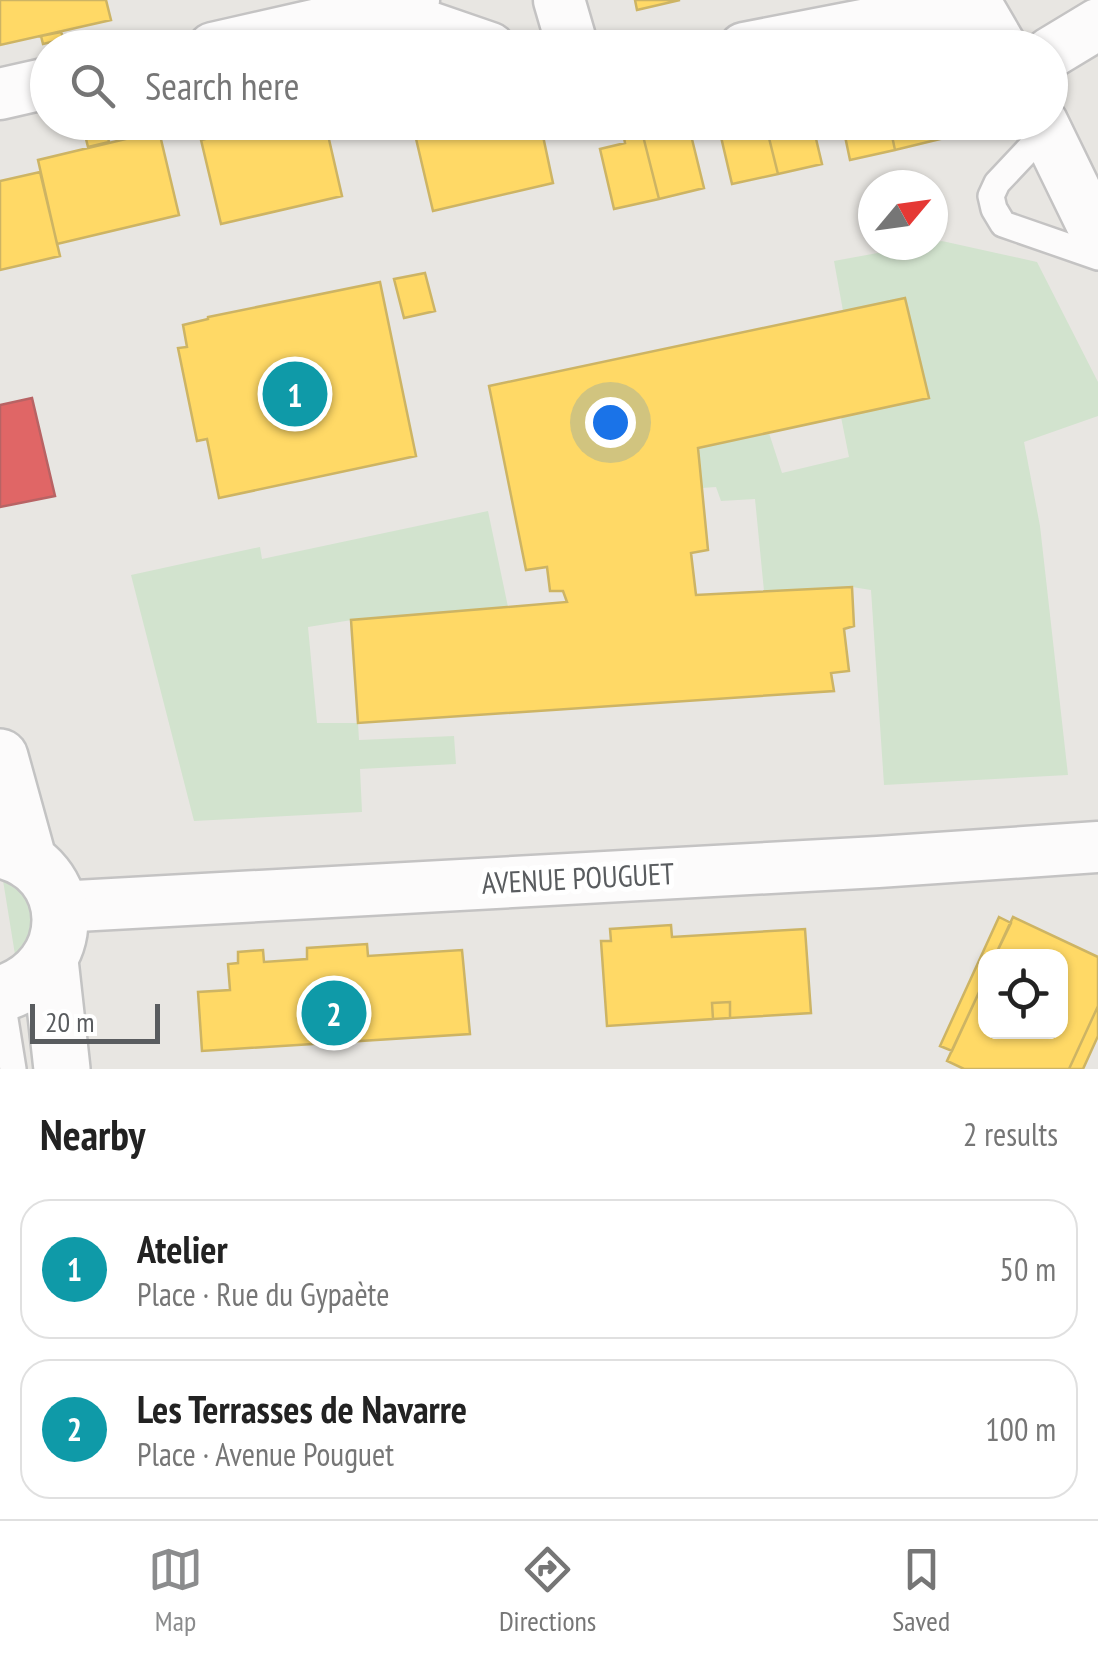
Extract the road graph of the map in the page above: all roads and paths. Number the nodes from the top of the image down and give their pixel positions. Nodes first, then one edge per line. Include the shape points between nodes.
1 (559, 0) edge
2 (975, 2) edge
3 (397, 5) edge
4 (1098, 24) edge
5 (291, 30) edge
6 (451, 30) edge
7 (568, 30) edge
8 (834, 30) edge
9 (991, 30) edge
10 (1068, 42) edge
11 (30, 88) edge
12 (0, 94) edge
13 (1033, 140) edge
14 (1050, 140) edge
15 (1098, 237) edge
16 (1098, 257) edge
17 (0, 756) edge
18 (1098, 846) edge
19 (15, 856) edge
20 (54, 933) junction
21 (0, 992) edge
22 (13, 1069) edge
23 (62, 1069) edge

1 - 7 street
2 - 8 street
2 - 9 street
3 - 5 street
3 - 6 street
4 - 10 street
11 - 12 street
13 - 16 lane via 997,183 994,209 1003,224
14 - 15 street
17 - 19 main road
18 - 20 street, AVENUE POUGUET
19 - 20 main road via 43,874 53,890
20 - 21 main road via 29,982
20 - 23 main road
21 - 22 lane

